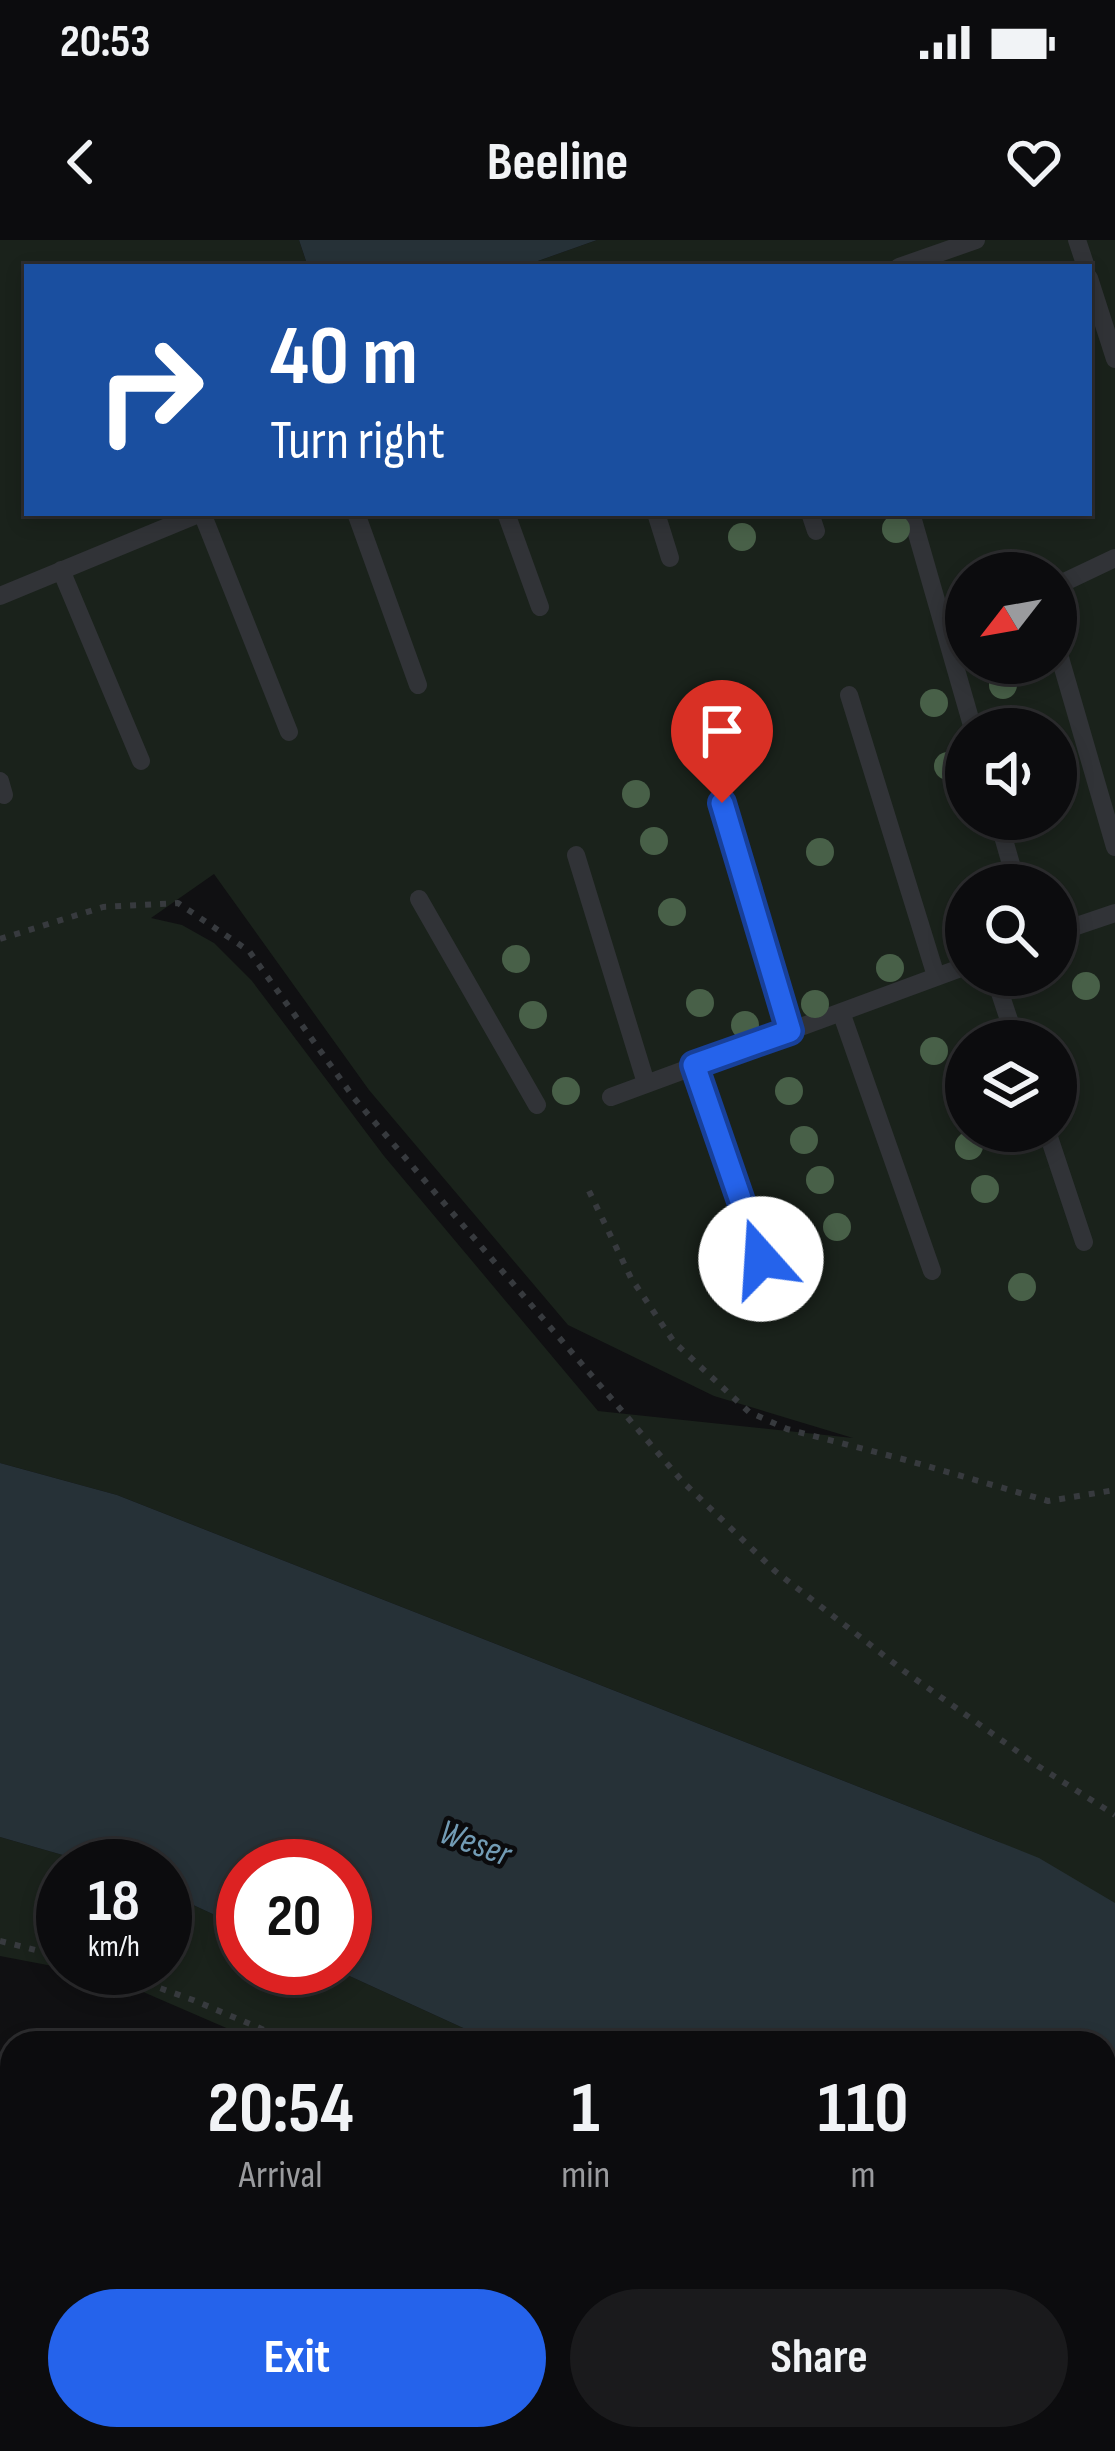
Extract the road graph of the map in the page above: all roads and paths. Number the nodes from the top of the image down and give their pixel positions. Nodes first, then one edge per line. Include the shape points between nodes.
1 (976, 240) edge
2 (936, 261) edge
3 (1092, 287) edge
4 (1115, 359) edge
5 (194, 516) edge
6 (202, 516) edge
7 (357, 516) edge
8 (507, 516) edge
9 (657, 516) edge
10 (912, 516) edge
11 (670, 558) dead end
12 (1115, 558) edge
13 (62, 570) junction
14 (1077, 576) edge
15 (0, 596) edge
16 (540, 607) dead end
17 (945, 620) edge
18 (942, 621) junction
19 (1068, 684) edge
20 (418, 685) dead end
21 (849, 695) dead end
22 (967, 708) edge
23 (289, 732) dead end
24 (141, 761) dead end
25 (722, 803) dead end
26 (1115, 847) edge
27 (576, 855) dead end
28 (419, 899) dead end
29 (1115, 913) edge
30 (1077, 926) edge
31 (0, 939) edge
32 (945, 973) edge
33 (936, 976) junction
34 (841, 1012) junction
35 (790, 1031) junction
36 (694, 1065) junction
37 (646, 1083) junction
38 (610, 1097) dead end
39 (537, 1105) dead end
40 (1054, 1152) edge
41 (589, 1191) dead end
42 (1084, 1242) dead end
43 (761, 1259) dead end
44 (932, 1271) dead end
45 (1115, 1490) edge
46 (1115, 1815) edge
47 (0, 1941) edge
48 (36, 1950) edge
49 (179, 1995) edge
50 (267, 2031) edge

1 - 2 lane
3 - 4 lane
5 - 13 lane
6 - 23 lane
7 - 20 lane
8 - 16 lane
9 - 11 lane
10 - 18 lane
12 - 14 lane
13 - 15 lane
13 - 24 lane
17 - 18 lane
18 - 22 lane
19 - 26 lane
21 - 33 lane
25 - 35 lane
27 - 37 lane
28 - 39 lane
29 - 30 lane
31 - 46 path via 104,907 178,903 248,951 354,1098 682,1480 812,1600
32 - 33 lane
33 - 34 lane
34 - 35 lane
34 - 44 lane
35 - 36 lane
36 - 37 lane
36 - 43 lane
37 - 38 lane
40 - 42 lane
41 - 45 path via 631,1278 674,1342 749,1412 1048,1502
47 - 48 path
49 - 50 path

